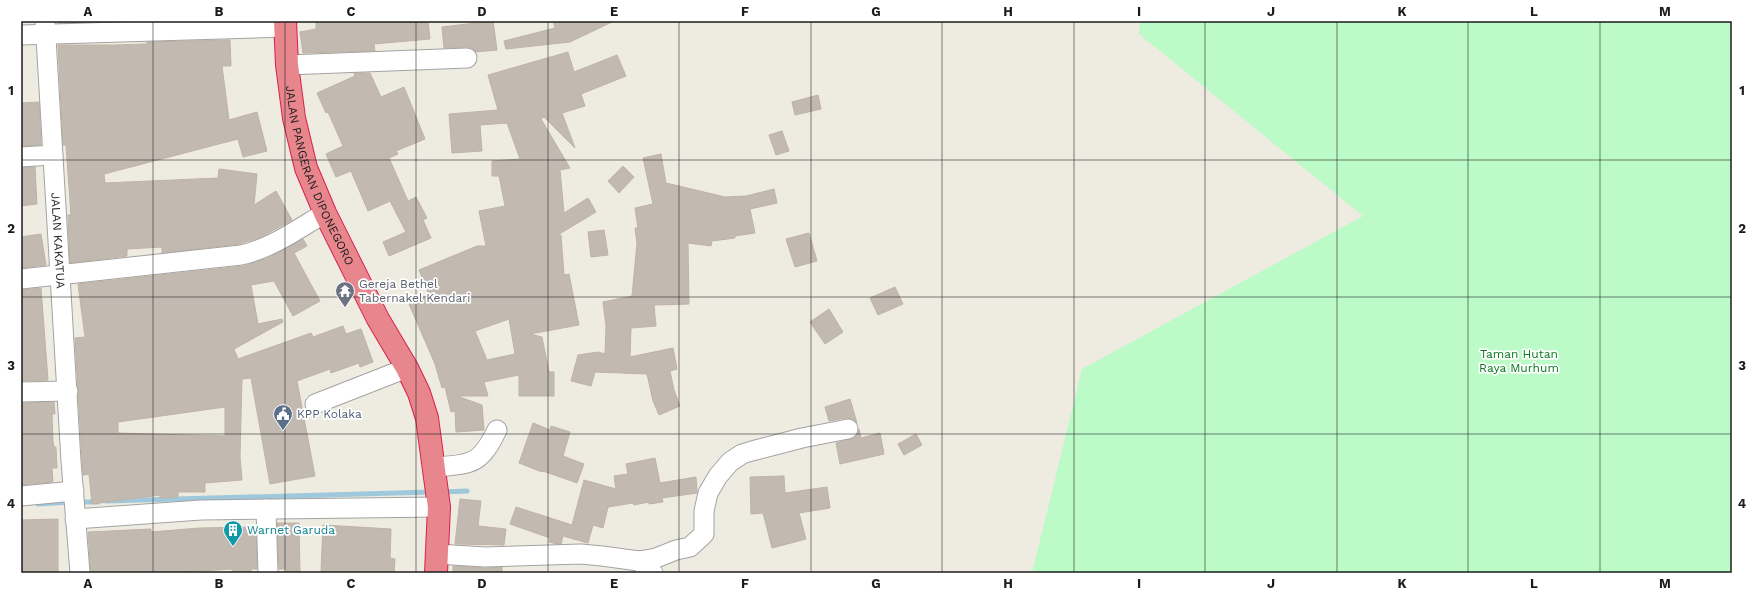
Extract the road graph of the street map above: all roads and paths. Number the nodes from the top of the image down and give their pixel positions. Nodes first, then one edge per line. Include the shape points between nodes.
1 (285, 24) edge
2 (45, 27) edge
3 (21, 35) edge
4 (467, 58) dead end
5 (287, 65) junction
6 (53, 155) junction
7 (21, 157) edge
8 (325, 213) junction
9 (60, 276) junction
10 (21, 279) edge
11 (407, 368) junction
12 (68, 391) junction
13 (21, 392) edge
14 (315, 404) dead end
15 (848, 429) dead end
16 (497, 430) dead end
17 (436, 473) junction
18 (21, 496) edge
19 (74, 504) junction
20 (439, 505) junction
21 (266, 509) junction
22 (639, 561) junction
23 (436, 563) edge
24 (80, 573) edge
25 (268, 573) edge
26 (653, 573) edge

1 - 2 street
1 - 5 highway, JALAN PANGERAN DIPONEGORO
2 - 3 street
2 - 6 street, JALAN KAKATUA
4 - 5 street
5 - 8 highway, JALAN PANGERAN DIPONEGORO via 294,118 306,168
6 - 7 street
6 - 9 street, JALAN KAKATUA
8 - 9 street via 255,252
8 - 11 highway, JALAN PANGERAN DIPONEGORO via 378,319
9 - 10 street
9 - 12 street, JALAN KAKATUA
11 - 14 street
11 - 17 highway, JALAN PANGERAN DIPONEGORO via 427,418
12 - 13 street
12 - 19 street, JALAN KAKATUA
15 - 22 street via 742,454 730,462 708,493 704,511 704,534 690,547
16 - 17 street via 485,451 475,461
17 - 20 highway, JALAN PANGERAN DIPONEGORO
18 - 19 street
19 - 21 street via 153,513
19 - 24 street, JALAN KAKATUA
20 - 21 street
20 - 23 highway, JALAN PANGERAN DIPONEGORO
21 - 25 street
22 - 23 street via 581,554 485,557
22 - 26 street

